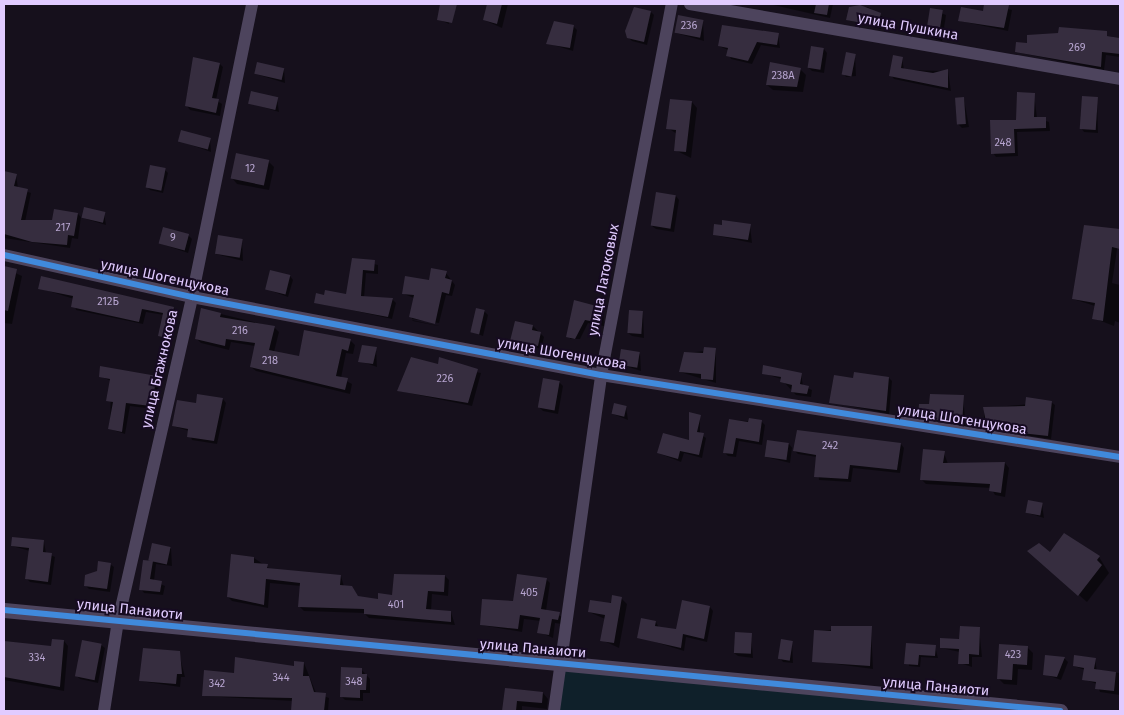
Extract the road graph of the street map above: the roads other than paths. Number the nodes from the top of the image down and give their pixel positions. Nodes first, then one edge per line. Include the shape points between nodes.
1 (252, 4) edge
2 (672, 4) edge
3 (690, 4) edge
4 (1120, 80) edge
5 (4, 255) edge
6 (192, 297) junction
7 (602, 375) junction
8 (1120, 457) edge
9 (4, 610) edge
10 (118, 621) junction
11 (562, 664) junction
12 (104, 711) edge
13 (554, 711) edge
14 (1060, 711) edge

1 - 6 street, улица Бгажнокова
2 - 7 street, улица Латоковых
3 - 4 street, улица Пушкина
5 - 6 street, улица Шогенцукова
6 - 7 street, улица Шогенцукова
6 - 10 street, улица Бгажнокова
7 - 8 street, улица Шогенцукова
7 - 11 street, улица Латоковых
9 - 10 street, улица Панаиоти
10 - 11 street, улица Панаиоти
10 - 12 street, улица Бгажнокова
11 - 13 street, улица Латоковых
11 - 14 street, улица Панаиоти

